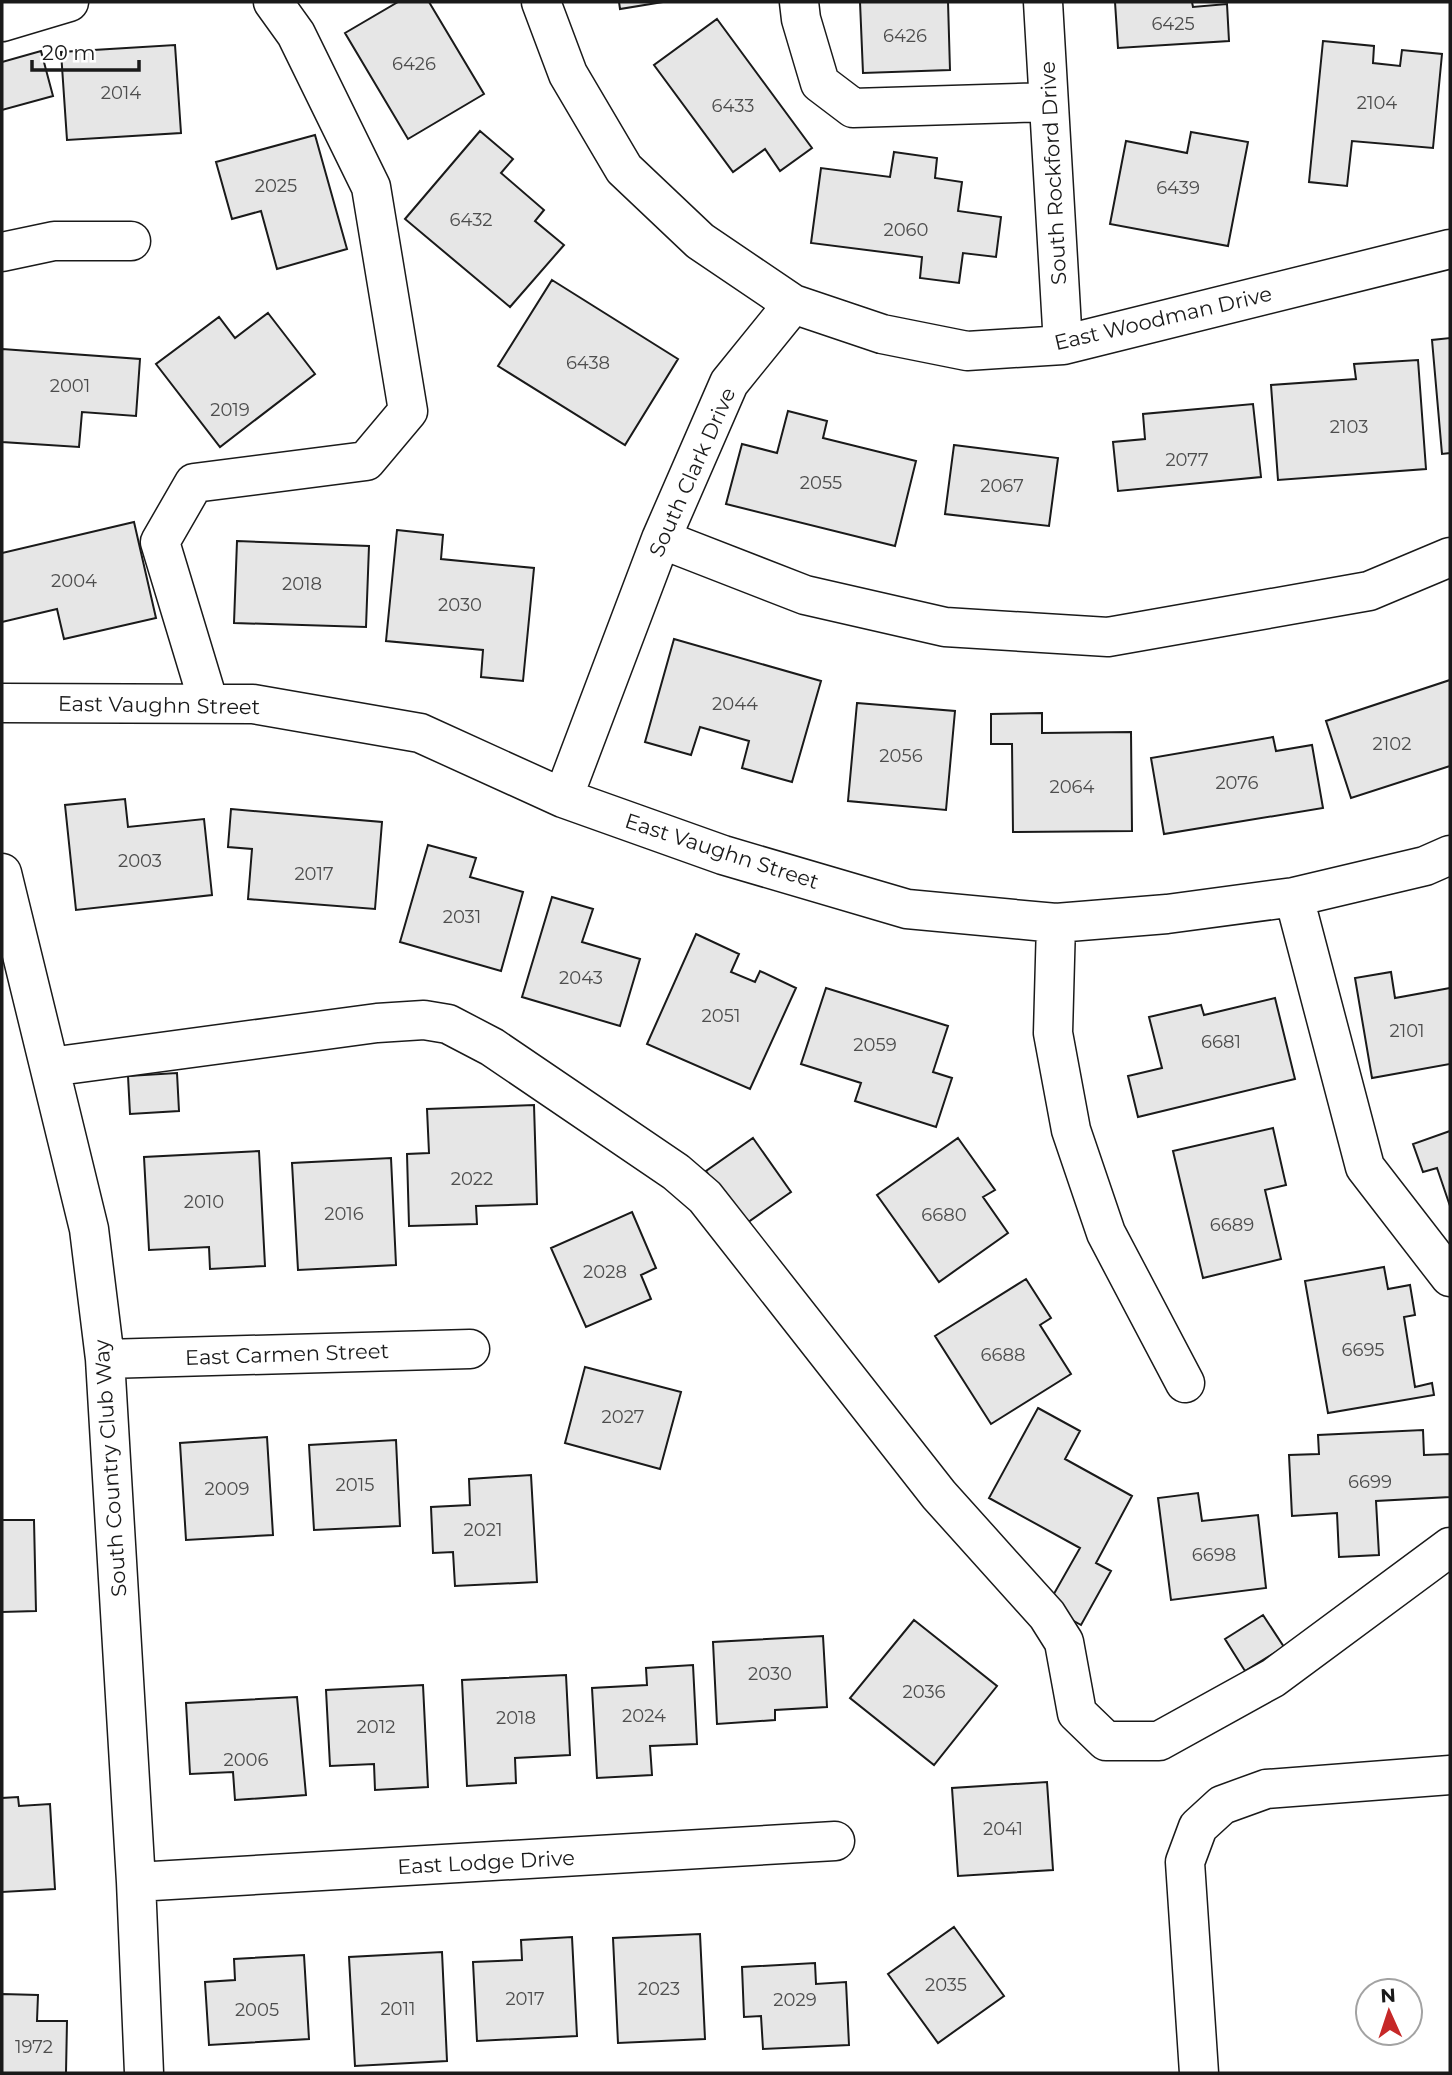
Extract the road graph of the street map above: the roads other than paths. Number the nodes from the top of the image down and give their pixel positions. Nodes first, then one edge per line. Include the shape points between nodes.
1 (69, 2) edge
2 (273, 2) edge
3 (541, 2) edge
4 (799, 2) edge
5 (1042, 2) edge
6 (2, 22) edge
7 (1048, 102) junction
8 (131, 241) dead end
9 (1450, 249) edge
10 (2, 251) edge
11 (793, 304) junction
12 (1063, 345) junction
13 (661, 539) junction
14 (1450, 557) edge
15 (2, 703) edge
16 (209, 704) junction
17 (564, 798) junction
18 (1450, 855) edge
19 (2, 873) edge
20 (1294, 897) junction
21 (1056, 923) junction
22 (50, 1067) junction
23 (1450, 1277) edge
24 (470, 1349) dead end
25 (105, 1359) junction
26 (1185, 1383) dead end
27 (1450, 1547) edge
28 (1450, 1775) edge
29 (835, 1841) dead end
30 (136, 1882) junction
31 (144, 2073) edge
32 (1199, 2073) edge

1 - 6 street
2 - 16 street via 296,34 372,187 408,411 366,461 194,483 160,542
3 - 11 street via 568,74 624,169 700,241
4 - 7 street via 820,83 853,108
5 - 7 street, South Rockford Drive
7 - 12 street, South Rockford Drive
8 - 10 street via 54,241
9 - 12 street, East Woodman Drive
11 - 12 street, East Woodman Drive via 882,334 967,351
11 - 13 street, South Clark Drive via 729,383
13 - 14 street via 805,595 945,627 1108,637 1369,591
13 - 17 street, South Clark Drive
15 - 16 street, East Vaughn Street
16 - 17 street, East Vaughn Street via 253,705 420,733
17 - 21 street, East Vaughn Street via 723,855 906,909
18 - 20 street, East Vaughn Street via 1425,866
19 - 22 street, South Country Club Way
20 - 21 street, East Vaughn Street
20 - 23 street via 1365,1167
21 - 26 street via 1053,1033 1071,1130 1106,1233
22 - 25 street, South Country Club Way via 89,1229
22 - 27 street via 424,1020 447,1024 492,1047 676,1172 705,1197 939,1495 1047,1615 1064,1642 1077,1713 1106,1741 1159,1741 1273,1678
24 - 25 street, East Carmen Street
25 - 30 street, South Country Club Way
28 - 32 street via 1266,1789 1222,1805 1198,1827 1185,1863
29 - 30 street, East Lodge Drive
30 - 31 street, South Country Club Way

